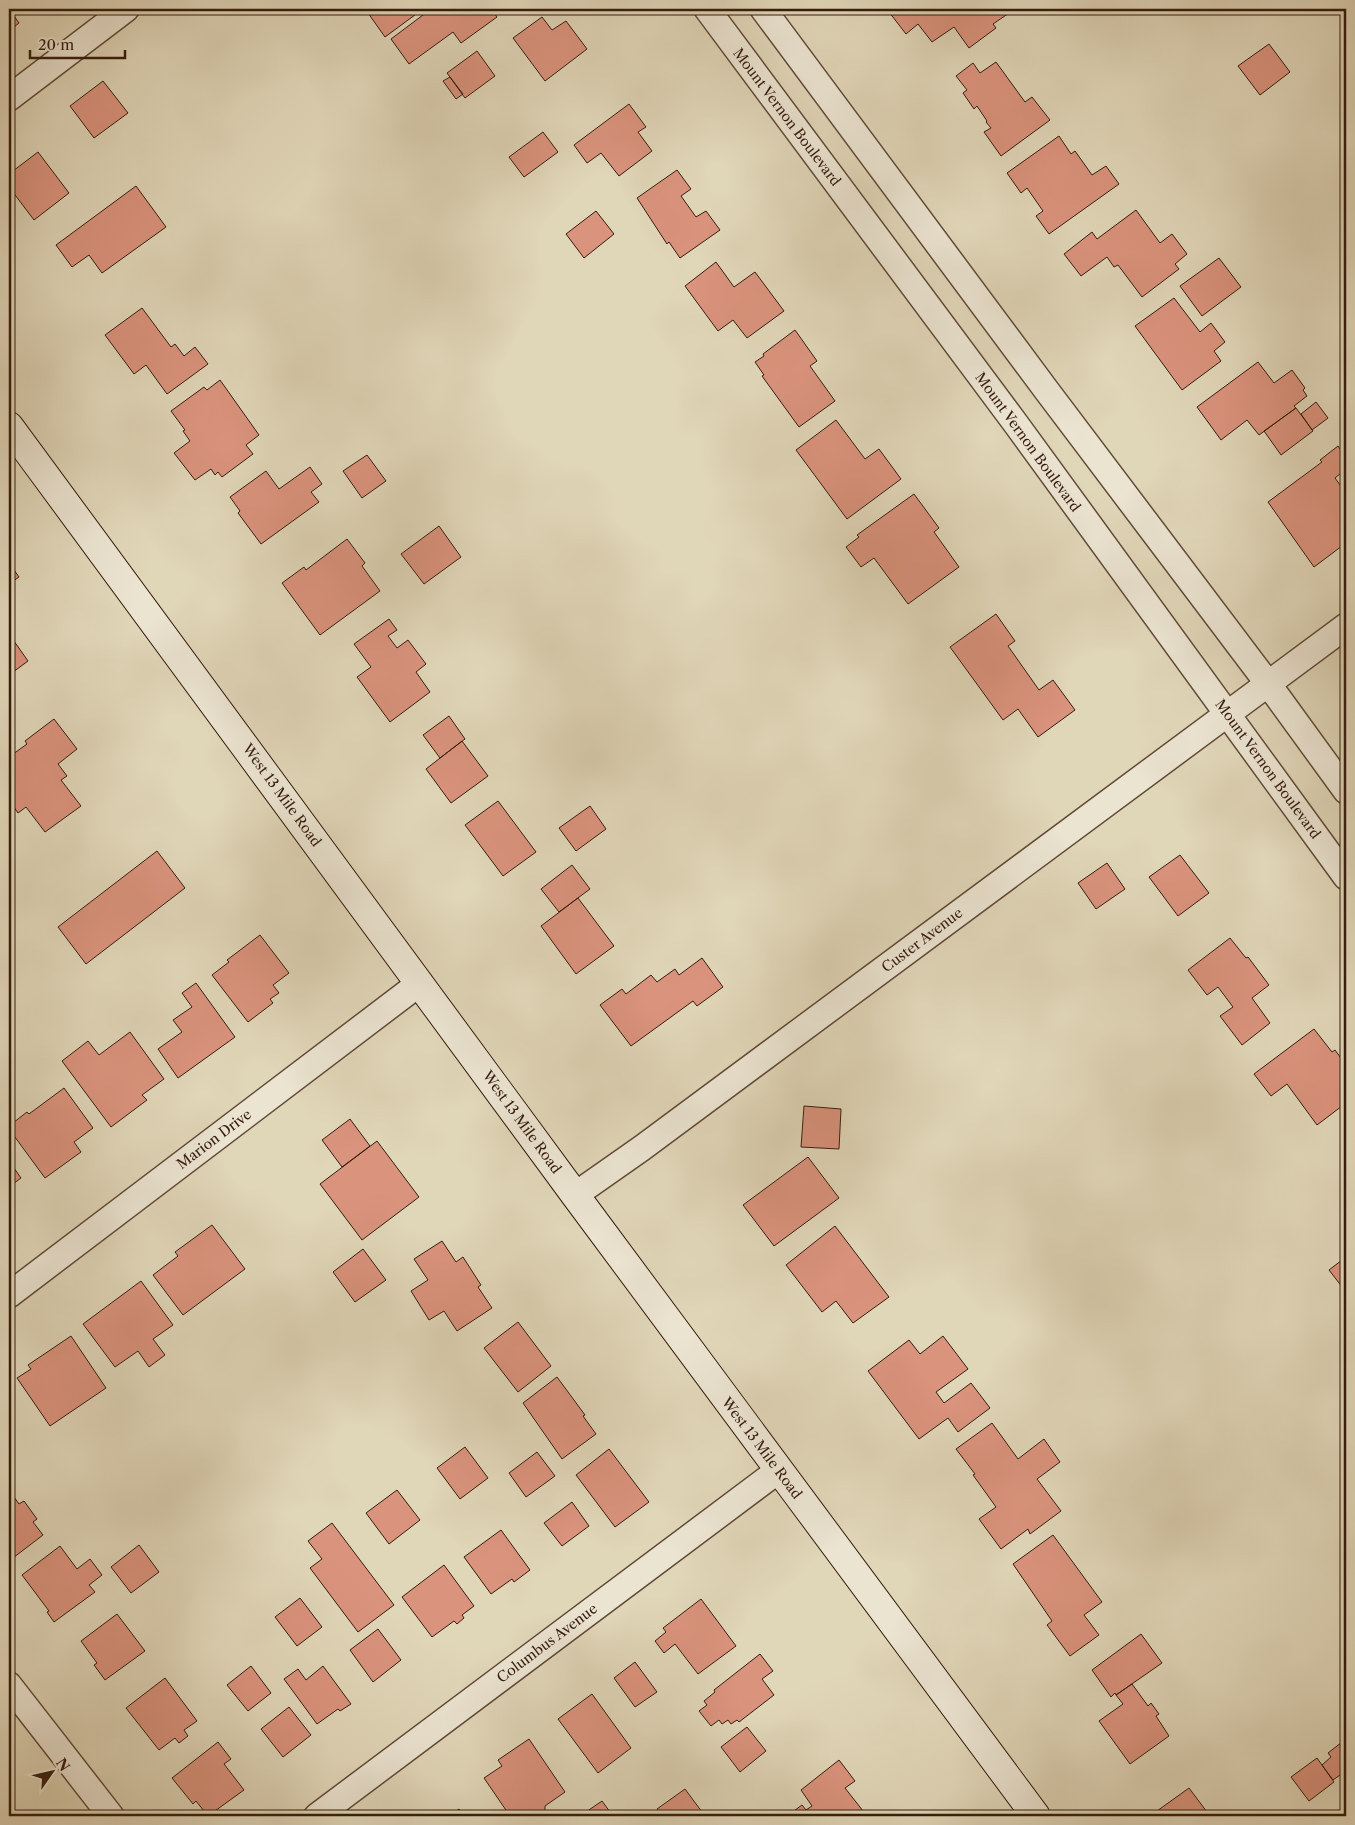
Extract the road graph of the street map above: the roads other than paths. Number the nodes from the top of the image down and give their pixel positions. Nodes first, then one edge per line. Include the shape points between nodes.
1 (126, 9) edge
2 (707, 9) edge
3 (763, 9) edge
4 (9, 98) edge
5 (9, 426) edge
6 (1346, 626) edge
7 (1269, 685) junction
8 (1228, 714) junction
9 (1346, 791) edge
10 (1346, 878) edge
11 (420, 983) junction
12 (575, 1195) junction
13 (9, 1295) edge
14 (779, 1470) junction
15 (9, 1685) edge
16 (111, 1816) edge
17 (317, 1816) edge
18 (1036, 1816) edge

1 - 4 street
2 - 8 street, Mount Vernon Boulevard
3 - 7 street
5 - 11 main road, West 13 Mile Road
6 - 7 street, Custer Avenue
7 - 8 street, Custer Avenue
7 - 9 street
8 - 10 street, Mount Vernon Boulevard
8 - 12 street, Custer Avenue
11 - 12 main road, West 13 Mile Road
11 - 13 street, Marion Drive
12 - 14 main road, West 13 Mile Road
14 - 17 street, Columbus Avenue
14 - 18 main road, West 13 Mile Road
15 - 16 street

